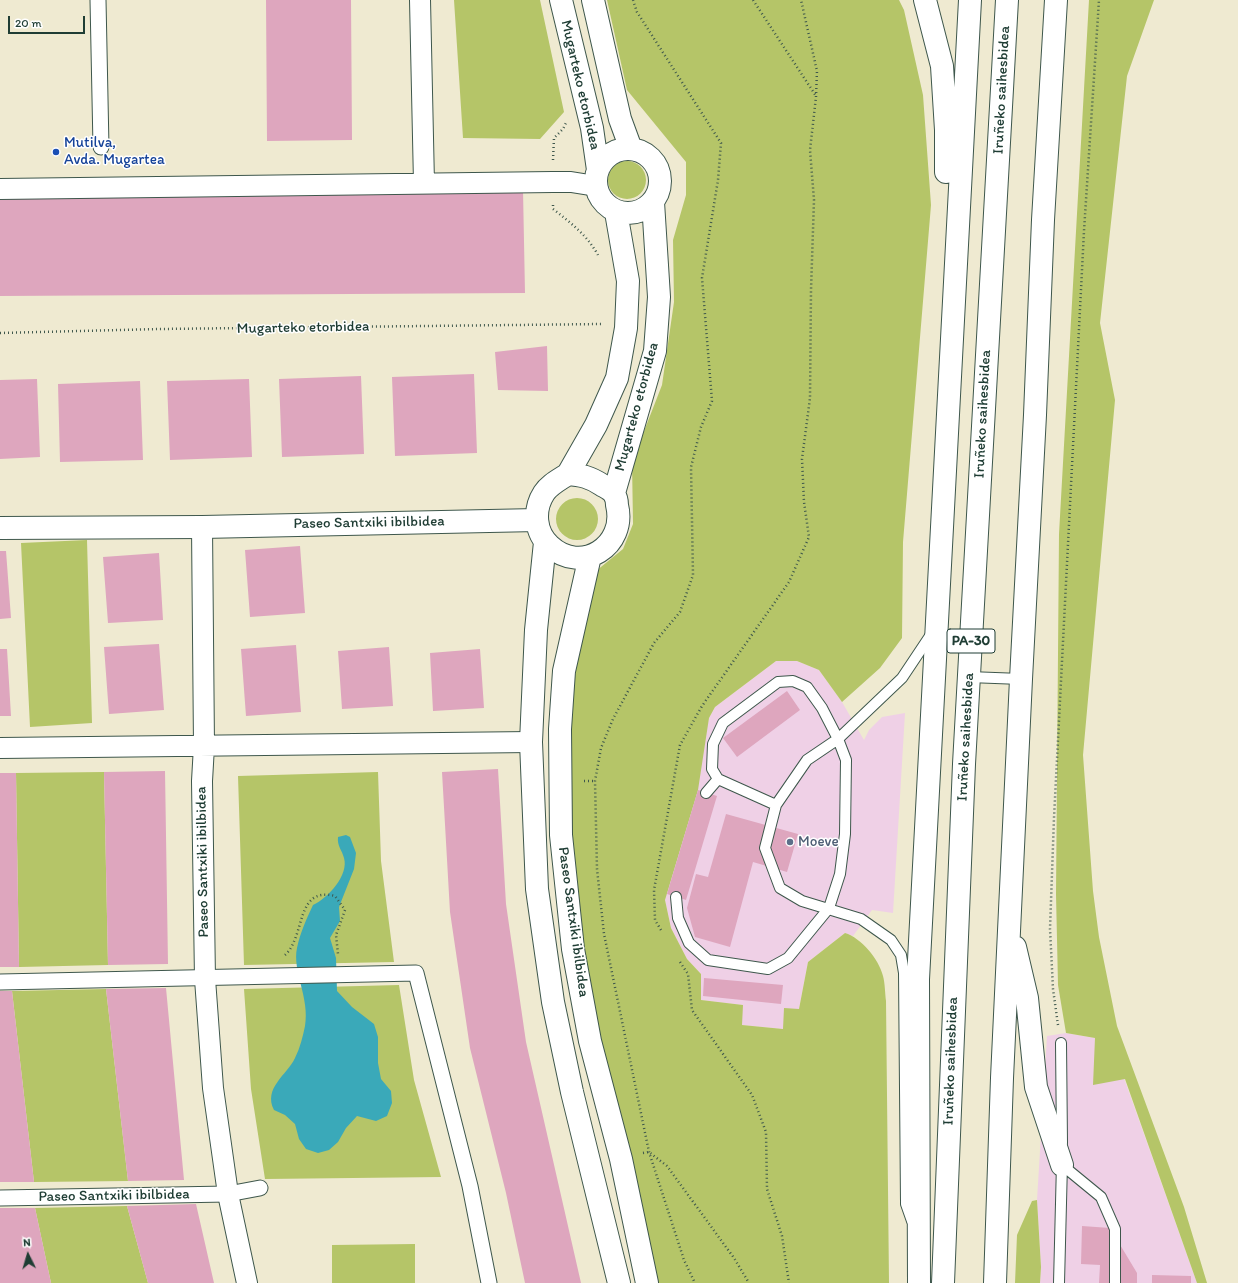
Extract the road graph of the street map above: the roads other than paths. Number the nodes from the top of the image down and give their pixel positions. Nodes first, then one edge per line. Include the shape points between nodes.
1 (98, 0) edge
2 (420, 0) edge
3 (561, 0) edge
4 (593, 0) edge
5 (924, 0) edge
6 (970, 0) edge
7 (1007, 0) edge
8 (1056, 0) edge
9 (101, 147) dead end
10 (631, 149) junction
11 (597, 178) junction
12 (424, 183) junction
13 (0, 189) edge
14 (653, 202) junction
15 (616, 212) junction
16 (955, 252) junction
17 (568, 474) junction
18 (614, 493) junction
19 (537, 520) junction
20 (202, 526) junction
21 (0, 528) edge
22 (545, 542) junction
23 (590, 556) junction
24 (935, 628) junction
25 (969, 677) junction
26 (1021, 679) junction
27 (838, 740) junction
28 (531, 742) junction
29 (204, 746) junction
30 (0, 748) edge
31 (718, 779) junction
32 (706, 793) dead end
33 (776, 805) junction
34 (676, 897) dead end
35 (829, 908) junction
36 (1009, 923) junction
37 (205, 979) junction
38 (0, 982) edge
39 (1061, 1043) road end
40 (1062, 1165) junction
41 (260, 1188) dead end
42 (228, 1194) junction
43 (0, 1198) edge
44 (920, 1248) junction
45 (247, 1283) edge
46 (489, 1283) edge
47 (619, 1283) edge
48 (647, 1283) edge
49 (920, 1283) edge
50 (943, 1283) edge
51 (995, 1283) edge
52 (1059, 1283) edge
53 (1115, 1283) edge

1 - 9 street
2 - 12 street
3 - 11 main road, Mugarteko etorbidea via 592,128
4 - 10 main road, Mugarteko etorbidea via 620,119
5 - 16 main road via 942,66 946,130 946,204
6 - 16 main road
7 - 25 main road, Iruñeko saihesbidea / PA-30
8 - 26 main road
10 - 11 main road via 618,151 606,158
10 - 14 main road via 645,153 655,163 660,176 660,189
11 - 12 street via 571,182
11 - 15 main road via 602,202
12 - 13 street
14 - 15 main road via 643,210 629,214
14 - 18 main road, Mugarteko etorbidea via 658,297 655,351
15 - 17 main road, Mugarteko etorbidea via 628,282 626,328 619,371 596,425
16 - 24 main road
17 - 18 main road via 582,475
17 - 19 main road via 544,493 538,506
18 - 23 main road via 619,514 618,528 612,540 602,550
19 - 20 main road, Paseo Santxiki ibilbidea
19 - 22 main road
20 - 21 main road, Paseo Santxiki ibilbidea
20 - 29 street, Paseo Santxiki ibilbidea
22 - 23 main road via 565,556
22 - 28 main road, Paseo Santxiki ibilbidea via 536,630
23 - 48 main road, Paseo Santxiki ibilbidea via 564,671 560,729 561,835 573,949 590,1041 621,1158
24 - 27 lane via 902,678
24 - 44 main road via 918,979
25 - 26 lane
25 - 50 main road, Iruñeko saihesbidea / PA-30
26 - 36 main road
27 - 31 lane via 822,708 807,687 793,681 778,682 723,722 714,744 712,769
27 - 33 lane via 807,760
27 - 35 lane via 846,760 845,834 840,874
28 - 29 street
28 - 47 main road, Paseo Santxiki ibilbidea via 538,889 553,1002 572,1092
29 - 30 street
29 - 37 street, Paseo Santxiki ibilbidea via 202,781
31 - 32 lane
31 - 33 lane
33 - 35 lane via 765,848 780,888 802,901
34 - 35 lane via 678,918 689,943 708,960 768,969 788,958
35 - 44 lane via 861,919 892,940 901,956 904,973 906,1204
36 - 40 main road via 1027,998 1036,1087
36 - 51 main road
37 - 38 street
37 - 42 street, Paseo Santxiki ibilbidea via 213,1088
37 - 46 street via 416,973 470,1186
39 - 40 lane
40 - 52 lane
40 - 53 lane via 1101,1197 1115,1229
41 - 42 street, Paseo Santxiki ibilbidea
42 - 43 street, Paseo Santxiki ibilbidea
42 - 45 street, Paseo Santxiki ibilbidea
44 - 49 main road

